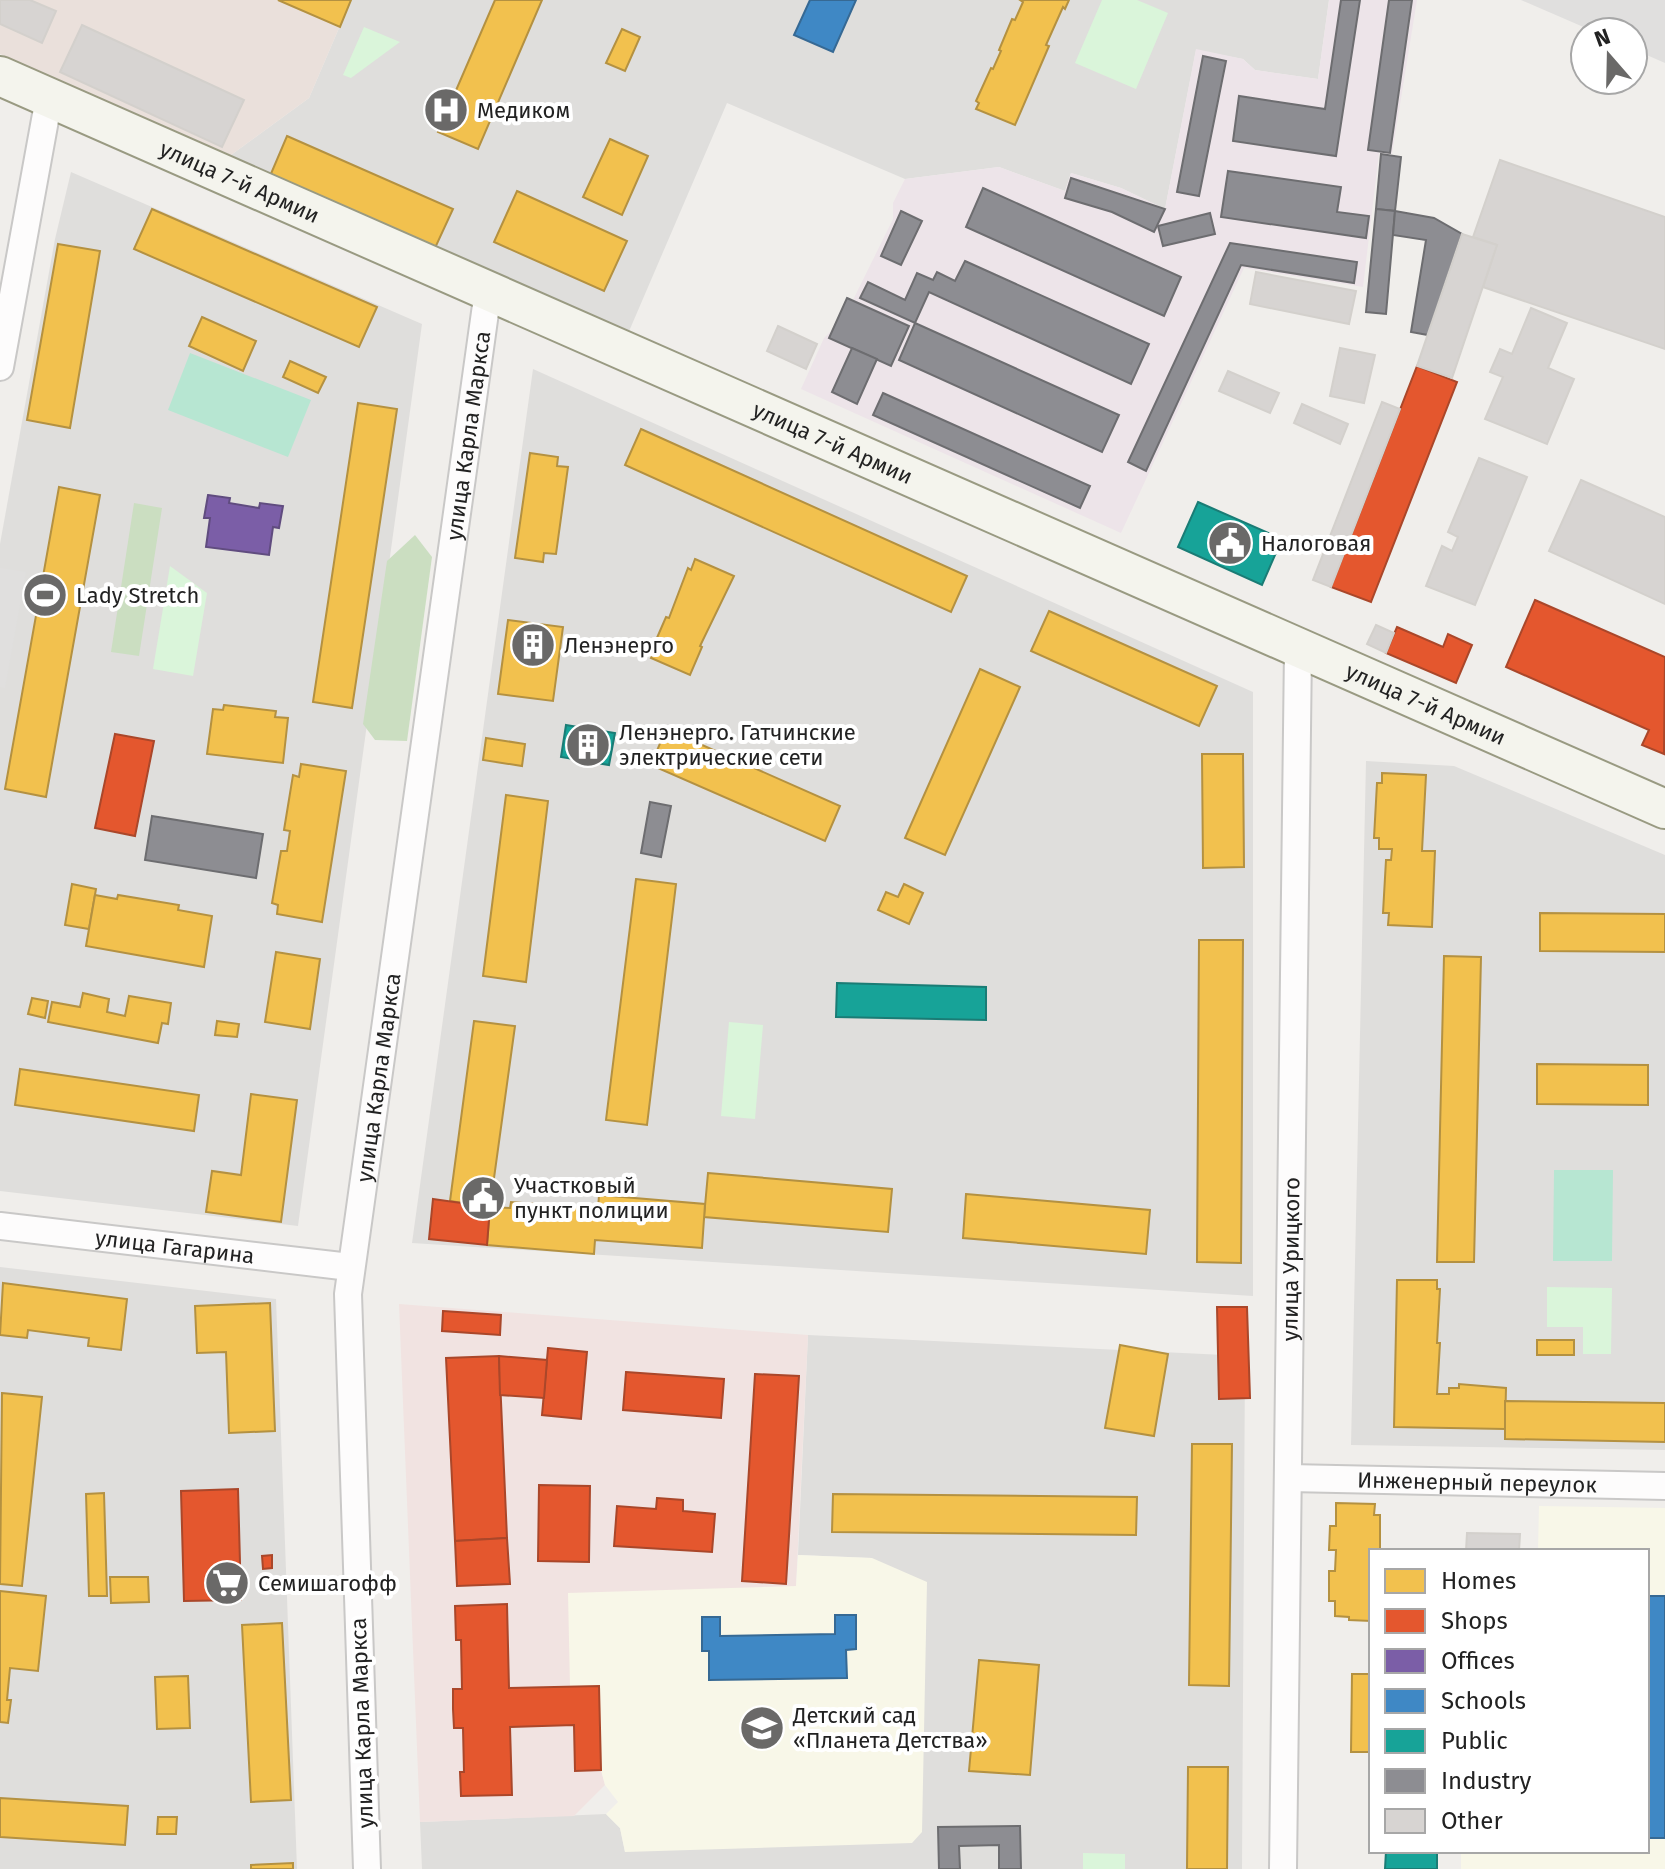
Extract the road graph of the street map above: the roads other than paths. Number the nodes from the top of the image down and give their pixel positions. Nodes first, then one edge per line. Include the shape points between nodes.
1 (0, 76) edge
2 (49, 98) junction
3 (488, 291) junction
4 (0, 367) edge
5 (1298, 649) junction
6 (1665, 809) edge
7 (0, 1226) edge
8 (350, 1267) junction
9 (1289, 1478) junction
10 (1665, 1486) edge
11 (367, 1869) edge
12 (1283, 1869) edge

1 - 2 street, улица 7-й Армии
2 - 3 street, улица 7-й Армии
2 - 4 street
3 - 5 street, улица 7-й Армии
3 - 8 street, улица Карла Маркса
5 - 6 street, улица 7-й Армии
5 - 9 street, улица Урицкого
7 - 8 street, улица Гагарина
8 - 11 street, улица Карла Маркса
9 - 10 street, Инженерный переулок
9 - 12 street, улица Урицкого

